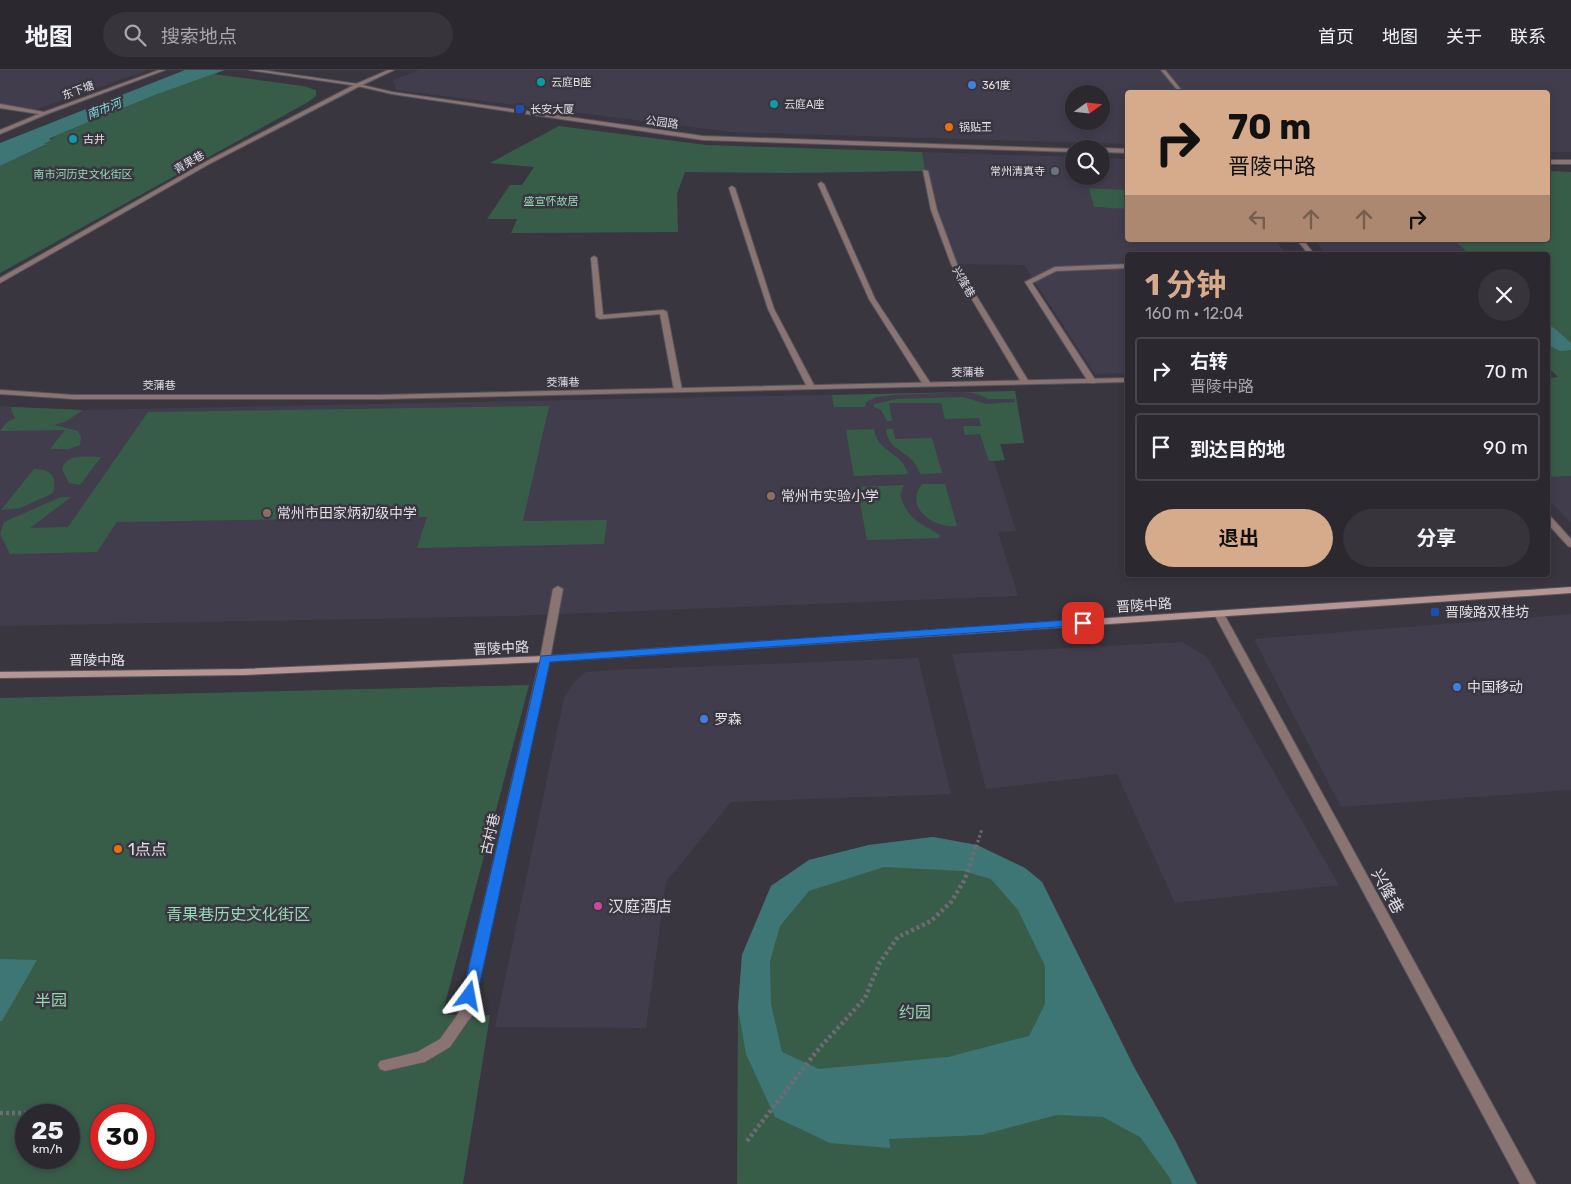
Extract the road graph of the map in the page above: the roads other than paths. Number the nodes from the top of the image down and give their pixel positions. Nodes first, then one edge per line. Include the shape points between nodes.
1 (163, 70) edge
2 (251, 70) edge
3 (392, 70) edge
4 (1163, 70) edge
5 (358, 85) junction
6 (1179, 90) edge
7 (0, 106) edge
8 (45, 113) junction
9 (0, 132) edge
10 (1065, 150) edge
11 (1110, 150) edge
12 (1125, 151) edge
13 (1550, 162) edge
14 (1571, 162) edge
15 (925, 171) dead end
16 (822, 184) dead end
17 (732, 188) dead end
18 (1302, 242) edge
19 (1310, 252) edge
20 (594, 258) dead end
21 (1125, 266) edge
22 (0, 282) edge
23 (1092, 380) junction
24 (1125, 380) edge
25 (1025, 382) junction
26 (927, 384) junction
27 (811, 387) junction
28 (678, 390) junction
29 (0, 392) edge
30 (1550, 521) edge
31 (1571, 544) edge
32 (558, 589) dead end
33 (1571, 590) edge
34 (1219, 614) junction
35 (545, 659) junction
36 (0, 675) edge
37 (385, 1065) dead end
38 (1528, 1184) edge

1 - 8 street, 东下塘
2 - 5 street, 公园路
3 - 5 street, 青果巷
4 - 6 street
5 - 10 street, 公园路 via 392,93 704,138
5 - 22 street, 青果巷 via 209,162
7 - 8 street
8 - 9 street, 东下塘
11 - 12 street
13 - 14 street
15 - 25 street, 兴隆巷 via 934,210 954,264
16 - 26 street via 872,299
17 - 27 street via 771,309
18 - 19 street
20 - 28 street via 600,317 663,312
21 - 23 street via 1055,269 1028,282
23 - 24 street, 茭蒲巷
23 - 25 street, 茭蒲巷
25 - 26 street, 茭蒲巷
26 - 27 street, 茭蒲巷
27 - 28 street, 茭蒲巷
28 - 29 street, 茭蒲巷 via 380,397 74,397
30 - 31 street
32 - 35 street, 古村巷
33 - 34 main road, 晋陵中路
34 - 35 main road, 晋陵中路
34 - 38 street, 兴隆巷
35 - 36 main road, 晋陵中路 via 244,672
35 - 37 street, 古村巷 via 465,1015 445,1043 420,1058

